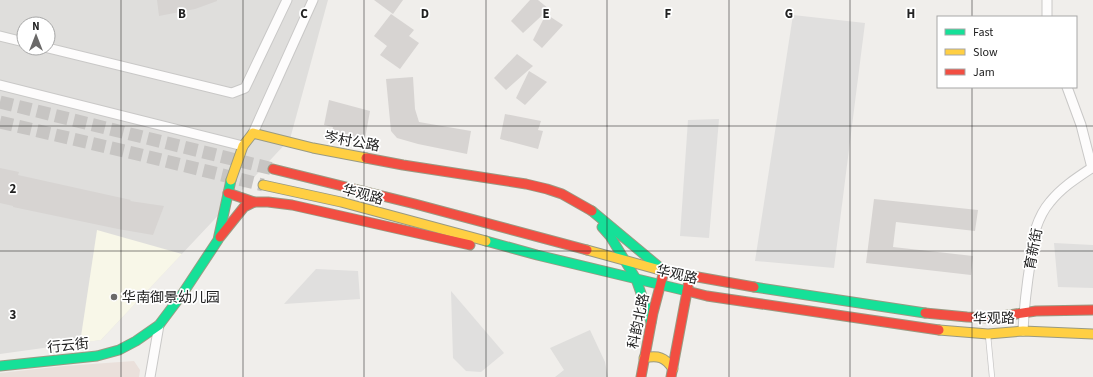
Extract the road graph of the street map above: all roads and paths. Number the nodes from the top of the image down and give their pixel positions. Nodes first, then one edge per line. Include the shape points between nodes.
1 (287, 0) edge
2 (313, 0) edge
3 (1047, 0) edge
4 (1047, 16) edge
5 (0, 36) edge
6 (16, 40) edge
7 (56, 50) edge
8 (0, 85) edge
9 (1067, 88) edge
10 (253, 133) junction
11 (243, 146) junction
12 (1093, 167) edge
13 (273, 170) tunnel mouth
14 (263, 185) tunnel mouth
15 (546, 189) junction
16 (228, 193) junction
17 (254, 202) junction
18 (218, 240) junction
19 (549, 258) junction
20 (625, 261) junction
21 (664, 271) junction
22 (690, 276) junction
23 (636, 279) junction
24 (660, 285) junction
25 (687, 291) junction
26 (1093, 310) edge
27 (1024, 313) junction
28 (651, 322) junction
29 (159, 326) junction
30 (1023, 331) junction
31 (988, 334) junction
32 (1093, 334) edge
33 (644, 358) junction
34 (0, 366) edge
35 (672, 373) edge
36 (150, 377) edge
37 (641, 377) edge
38 (992, 377) edge

1 - 7 street via 245,88 232,93
2 - 10 street
3 - 4 street
5 - 6 street
8 - 11 street
9 - 12 street
10 - 11 street
10 - 15 street, 岑村公路 via 313,148
11 - 16 street
12 - 27 street, 育新街 via 1058,193 1041,216 1032,247
13 - 20 street, 华观路 via 415,204
14 - 19 street, 华观路 via 341,202
15 - 20 street via 583,210 594,220 610,236
15 - 21 street, 岑村公路 via 562,194 589,209
16 - 17 street
16 - 18 street
17 - 18 street via 244,207
17 - 19 street via 292,205 452,242
18 - 29 street
19 - 23 street, 华观路
20 - 21 street, 华观路
20 - 23 street
21 - 22 street, 华观路
21 - 24 street, 科韵北路
22 - 25 street
22 - 27 street, 华观路 via 934,314 989,318
23 - 24 street, 华观路
23 - 28 street
24 - 25 street, 华观路
24 - 28 street, 科韵北路
25 - 31 street, 华观路 via 871,320
25 - 35 street
26 - 27 street, 华观路
27 - 30 street, 育新街
28 - 33 street, 科韵北路
29 - 34 street, 行云街 via 119,350 97,356
29 - 36 street
30 - 31 street, 华观路
30 - 32 street, 华观路
31 - 38 lane
33 - 35 street via 653,356 665,359
33 - 37 street, 科韵北路

